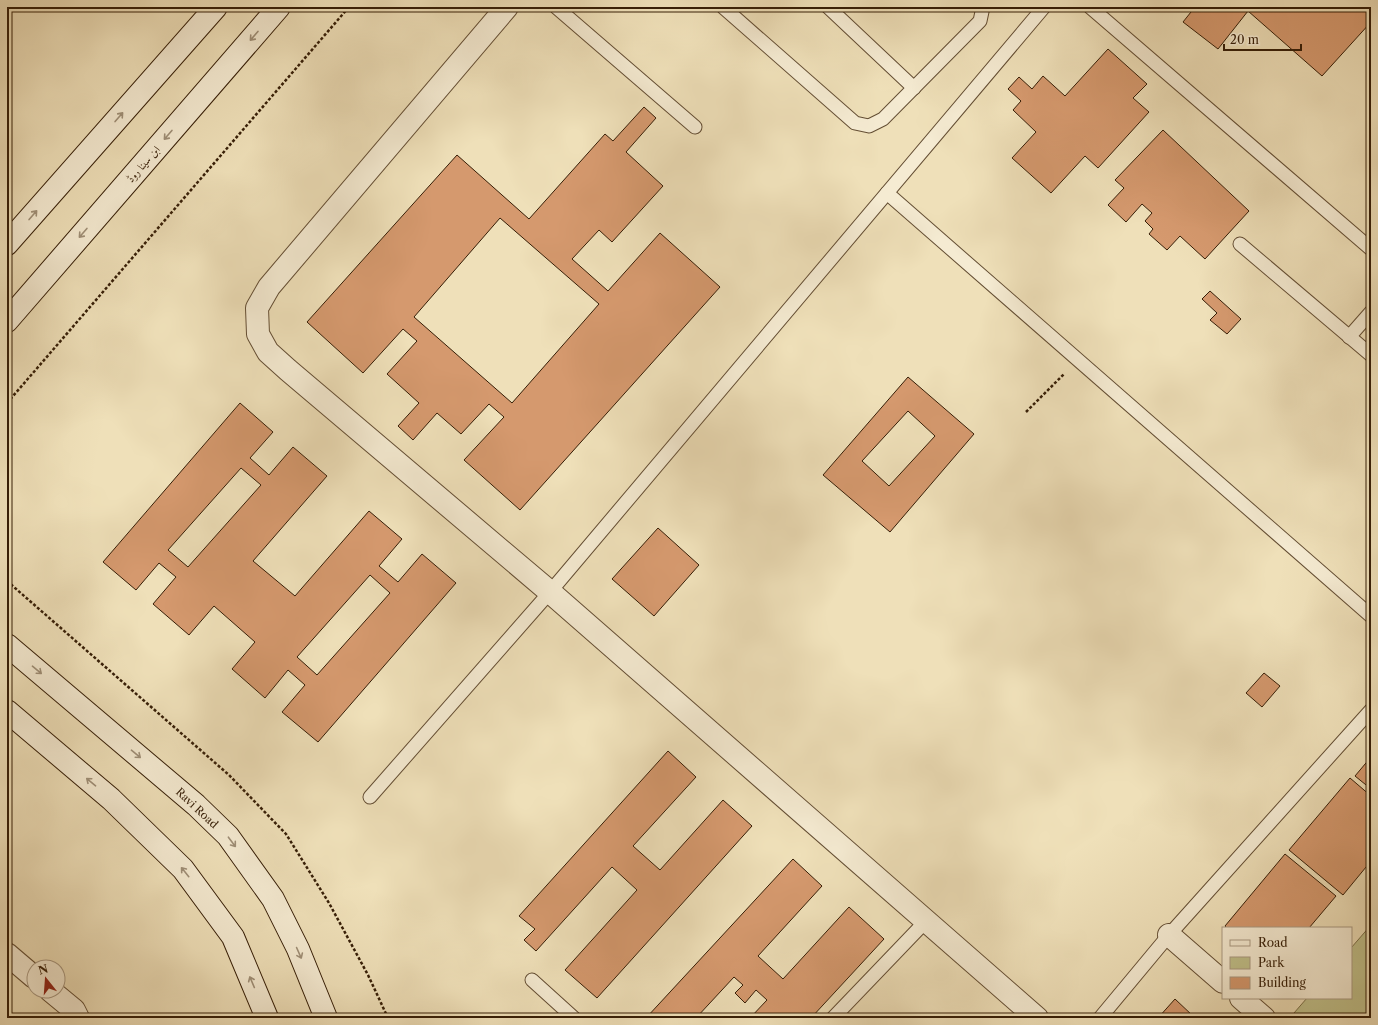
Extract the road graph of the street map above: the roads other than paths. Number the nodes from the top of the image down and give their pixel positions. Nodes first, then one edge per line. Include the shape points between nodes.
1 (216, 7) edge
2 (279, 7) edge
3 (506, 7) edge
4 (556, 7) edge
5 (723, 7) edge
6 (828, 7) edge
7 (983, 7) edge
8 (1044, 7) edge
9 (1090, 7) edge
10 (914, 88) junction
11 (695, 127) dead end
12 (887, 194) junction
13 (7, 244) edge
14 (1240, 244) dead end
15 (1371, 249) edge
16 (1371, 312) edge
17 (7, 321) edge
18 (1349, 337) junction
19 (1371, 355) edge
20 (550, 592) junction
21 (1371, 616) edge
22 (7, 645) edge
23 (1371, 710) edge
24 (7, 711) edge
25 (370, 797) dead end
26 (926, 921) junction
27 (1169, 935) junction
28 (7, 954) edge
29 (26, 970) edge
30 (532, 980) dead end
31 (1222, 981) edge
32 (61, 999) edge
33 (1242, 999) edge
34 (78, 1018) edge
35 (267, 1018) edge
36 (326, 1018) edge
37 (574, 1018) edge
38 (833, 1018) edge
39 (1037, 1018) edge
40 (1100, 1018) edge
41 (1264, 1018) edge

13 -> 1 street
2 -> 17 street, ابن سینا روڈ
3 - 20 street via 269,287 257,308 258,334 268,352 288,370
4 - 11 lane
5 - 10 lane via 855,122 869,126 883,119
6 - 10 lane
7 - 10 lane via 980,21
8 - 12 lane
9 - 15 lane
12 - 20 lane
12 - 21 lane
14 - 18 lane
16 - 18 lane
18 - 19 lane
20 - 25 lane
20 - 26 street
22 -> 36 street, Ravi Road via 196,805 228,836 273,899 298,949
23 - 27 lane
35 -> 24 street via 233,937 183,869 111,799
26 - 38 lane
26 - 39 street
27 - 31 street
27 - 40 lane
28 - 29 street
30 - 37 lane
32 - 34 street via 74,1010
33 - 41 street

